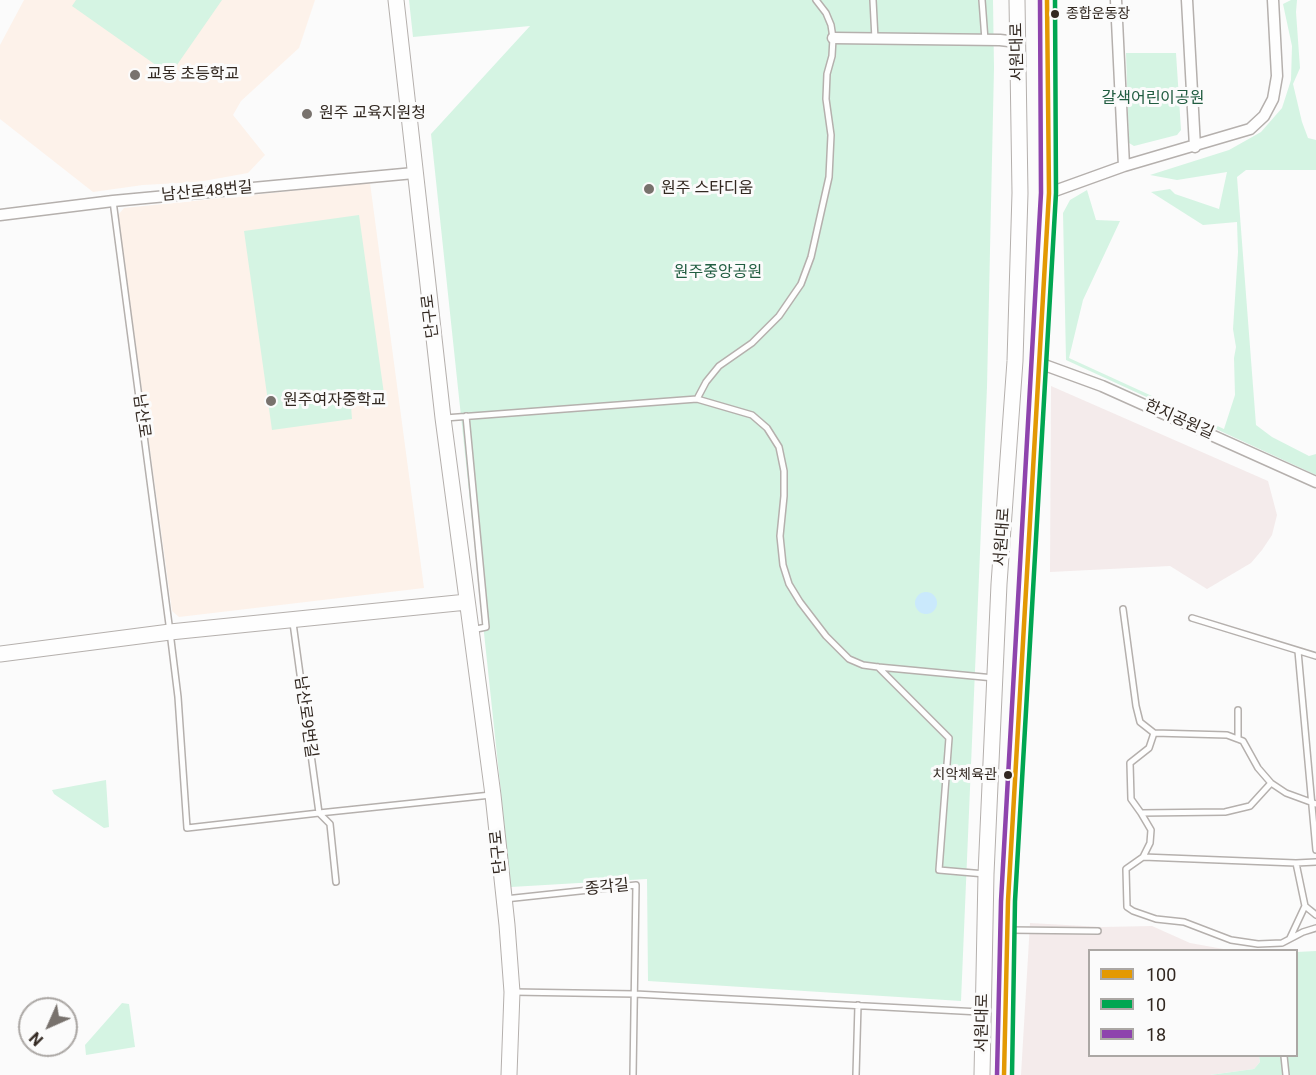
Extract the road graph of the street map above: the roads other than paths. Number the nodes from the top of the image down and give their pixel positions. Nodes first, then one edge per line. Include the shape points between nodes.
1 (396, 0) edge
2 (816, 0) edge
3 (873, 0) edge
4 (982, 0) edge
5 (1017, 0) edge
6 (1047, 0) edge
7 (1116, 0) edge
8 (1187, 0) edge
9 (1273, 0) edge
10 (833, 38) junction
11 (875, 39) junction
12 (985, 40) junction
13 (1017, 42) junction
14 (1195, 147) junction
15 (1124, 166) junction
16 (414, 173) junction
17 (1020, 193) junction
18 (1049, 193) junction
19 (113, 201) junction
20 (0, 215) edge
21 (1015, 361) junction
22 (1040, 363) junction
23 (697, 399) junction
24 (466, 416) junction
25 (443, 418) junction
26 (1316, 482) edge
27 (466, 602) junction
28 (1123, 609) dead end
29 (1192, 618) dead end
30 (292, 620) junction
31 (471, 631) junction
32 (170, 632) junction
33 (1298, 651) junction
34 (0, 654) edge
35 (1316, 656) edge
36 (878, 667) junction
37 (996, 678) junction
38 (1021, 679) junction
39 (1238, 710) dead end
40 (1154, 733) junction
41 (1238, 740) junction
42 (1271, 783) junction
43 (492, 795) junction
44 (1314, 804) edge
45 (319, 813) junction
46 (1141, 813) junction
47 (1316, 850) edge
48 (1143, 857) junction
49 (1316, 862) edge
50 (1296, 863) junction
51 (986, 874) junction
52 (336, 882) dead end
53 (504, 900) junction
54 (1305, 906) junction
55 (1316, 915) edge
56 (1316, 928) edge
57 (1008, 930) junction
58 (1098, 931) dead end
59 (1290, 939) junction
60 (512, 992) junction
61 (635, 994) junction
62 (858, 1005) junction
63 (984, 1012) junction
64 (1284, 1057) edge
65 (509, 1075) edge
66 (633, 1075) edge
67 (856, 1075) edge
68 (982, 1075) edge
69 (1004, 1075) edge
70 (1286, 1075) edge

1 - 16 street, 단구로
2 - 10 lane via 831,25
3 - 11 lane
4 - 12 lane
5 - 13 street, 서원대로
6 - 18 street, 서원대로
7 - 15 street
8 - 14 street
9 - 14 street via 1277,76 1273,99 1264,116 1250,129
10 - 11 street
10 - 23 lane via 826,99 831,135 830,177 805,275 778,316 752,343 719,366
11 - 12 street
12 - 13 street
13 - 17 street, 서원대로
14 - 15 street
15 - 18 street
16 - 19 street, 남산로48번길
16 - 25 street, 단구로
17 - 18 street
17 - 21 street, 서원대로
18 - 22 street, 서원대로
19 - 20 street, 남산로48번길
19 - 32 lane, 남산로
21 - 22 street
21 - 37 street, 서원대로
22 - 26 street, 한지공원길 via 1102,386
22 - 38 street, 서원대로
23 - 24 lane
23 - 36 lane via 752,415 767,428 779,447 784,471 780,549 789,584 826,636 849,659
24 - 25 lane
24 - 31 lane via 486,627
25 - 27 street, 단구로
27 - 30 street
27 - 31 street, 단구로
28 - 40 lane via 1140,723
29 - 33 lane
30 - 32 street
30 - 45 lane, 남산로9번길
31 - 43 street, 단구로
32 - 34 street
32 - 45 lane, 남산로 via 188,828
33 - 35 lane
33 - 44 lane
36 - 37 lane
36 - 51 lane via 949,738 939,870
37 - 38 street
37 - 51 street, 서원대로
38 - 57 street, 서원대로
39 - 41 lane
40 - 41 lane via 1227,735
40 - 46 lane via 1149,748 1130,763 1131,799
41 - 42 lane via 1243,741
42 - 44 lane
42 - 46 lane via 1250,806 1225,812
43 - 45 lane
43 - 53 street, 단구로
44 - 47 lane
45 - 52 lane, 남산로9번길 via 330,824
46 - 48 lane via 1151,830
48 - 50 lane
48 - 59 lane via 1126,869 1127,907 1133,911 1184,922 1231,940 1258,944
49 - 50 lane
50 - 54 lane
51 - 63 street, 서원대로
53 - 60 street, 단구로
53 - 61 lane, 종각길 via 636,885
54 - 55 lane
54 - 59 lane
56 - 59 lane
57 - 58 lane
57 - 69 street, 서원대로
60 - 61 lane
60 - 65 street, 단구로
61 - 62 lane
61 - 66 lane, 종각길
62 - 63 lane
62 - 67 lane
63 - 68 street, 서원대로
64 - 70 lane

